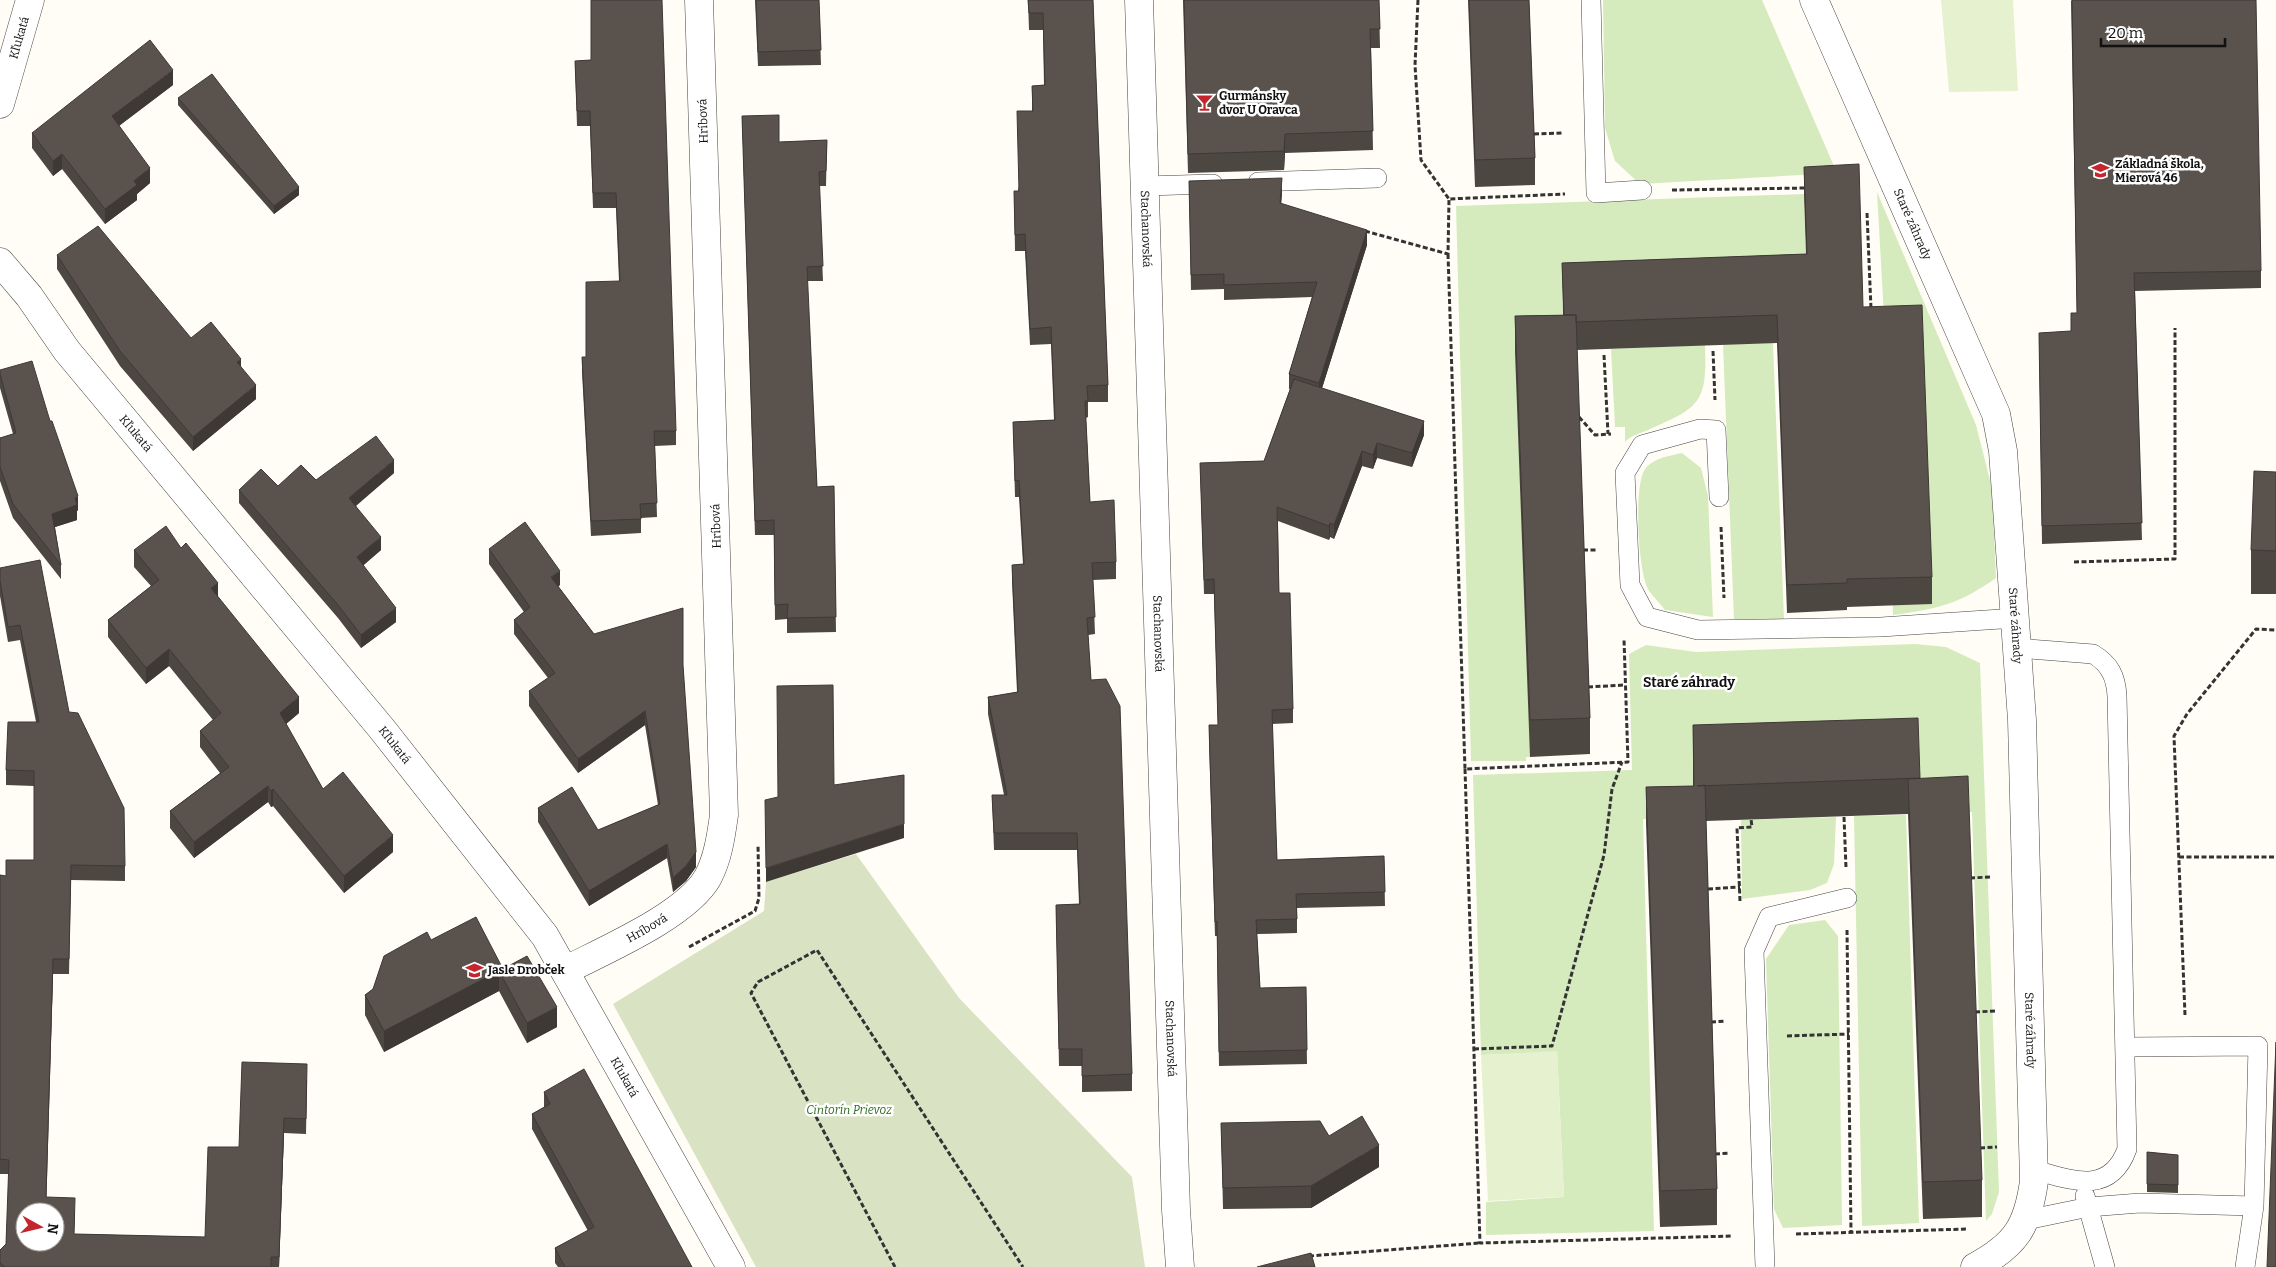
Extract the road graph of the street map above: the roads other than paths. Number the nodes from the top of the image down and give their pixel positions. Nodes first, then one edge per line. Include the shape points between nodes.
1 (30, 0) edge
2 (699, 0) edge
3 (1139, 0) edge
4 (1590, 0) edge
5 (1814, 0) edge
6 (0, 104) edge
7 (1377, 178) dead end
8 (1145, 186) junction
9 (1642, 190) road end
10 (0, 262) edge
11 (1720, 497) road end
12 (2016, 618) junction
13 (2017, 648) junction
14 (1847, 898) road end
15 (566, 970) junction
16 (2126, 1047) junction
17 (2035, 1170) junction
18 (2082, 1183) junction
19 (2254, 1206) junction
20 (2089, 1207) junction
21 (2026, 1220) junction
22 (731, 1267) edge
23 (1180, 1267) edge
24 (1765, 1267) edge
25 (1975, 1267) edge
26 (2105, 1267) edge
27 (2245, 1267) edge

1 - 6 street, Kľukatá
2 - 15 street, Hríbová via 724,814 719,846 708,878 691,899 667,917
3 - 8 street, Stachanovská
4 - 9 lane via 1596,193
5 - 12 street, Staré záhrady via 1996,414 2003,451
7 - 8 lane
8 - 23 street, Stachanovská
10 - 15 street, Kľukatá via 29,296 66,351 382,729 545,936
11 - 12 lane via 1716,430 1700,429 1642,445 1625,473 1630,585 1647,617 1698,630 1881,627
12 - 13 street, Staré záhrady
13 - 16 lane via 2093,654 2108,666 2117,685
13 - 17 street, Staré záhrady via 2022,720
14 - 24 lane via 1769,917 1754,951
15 - 22 street, Kľukatá
16 - 18 lane via 2128,1149 2110,1173
16 - 19 lane via 2258,1046
17 - 18 lane
17 - 21 street, Staré záhrady
18 - 20 lane
19 - 20 lane via 2140,1203
19 - 27 lane
20 - 21 lane
20 - 26 lane
21 - 25 street, Staré záhrady via 2000,1251

